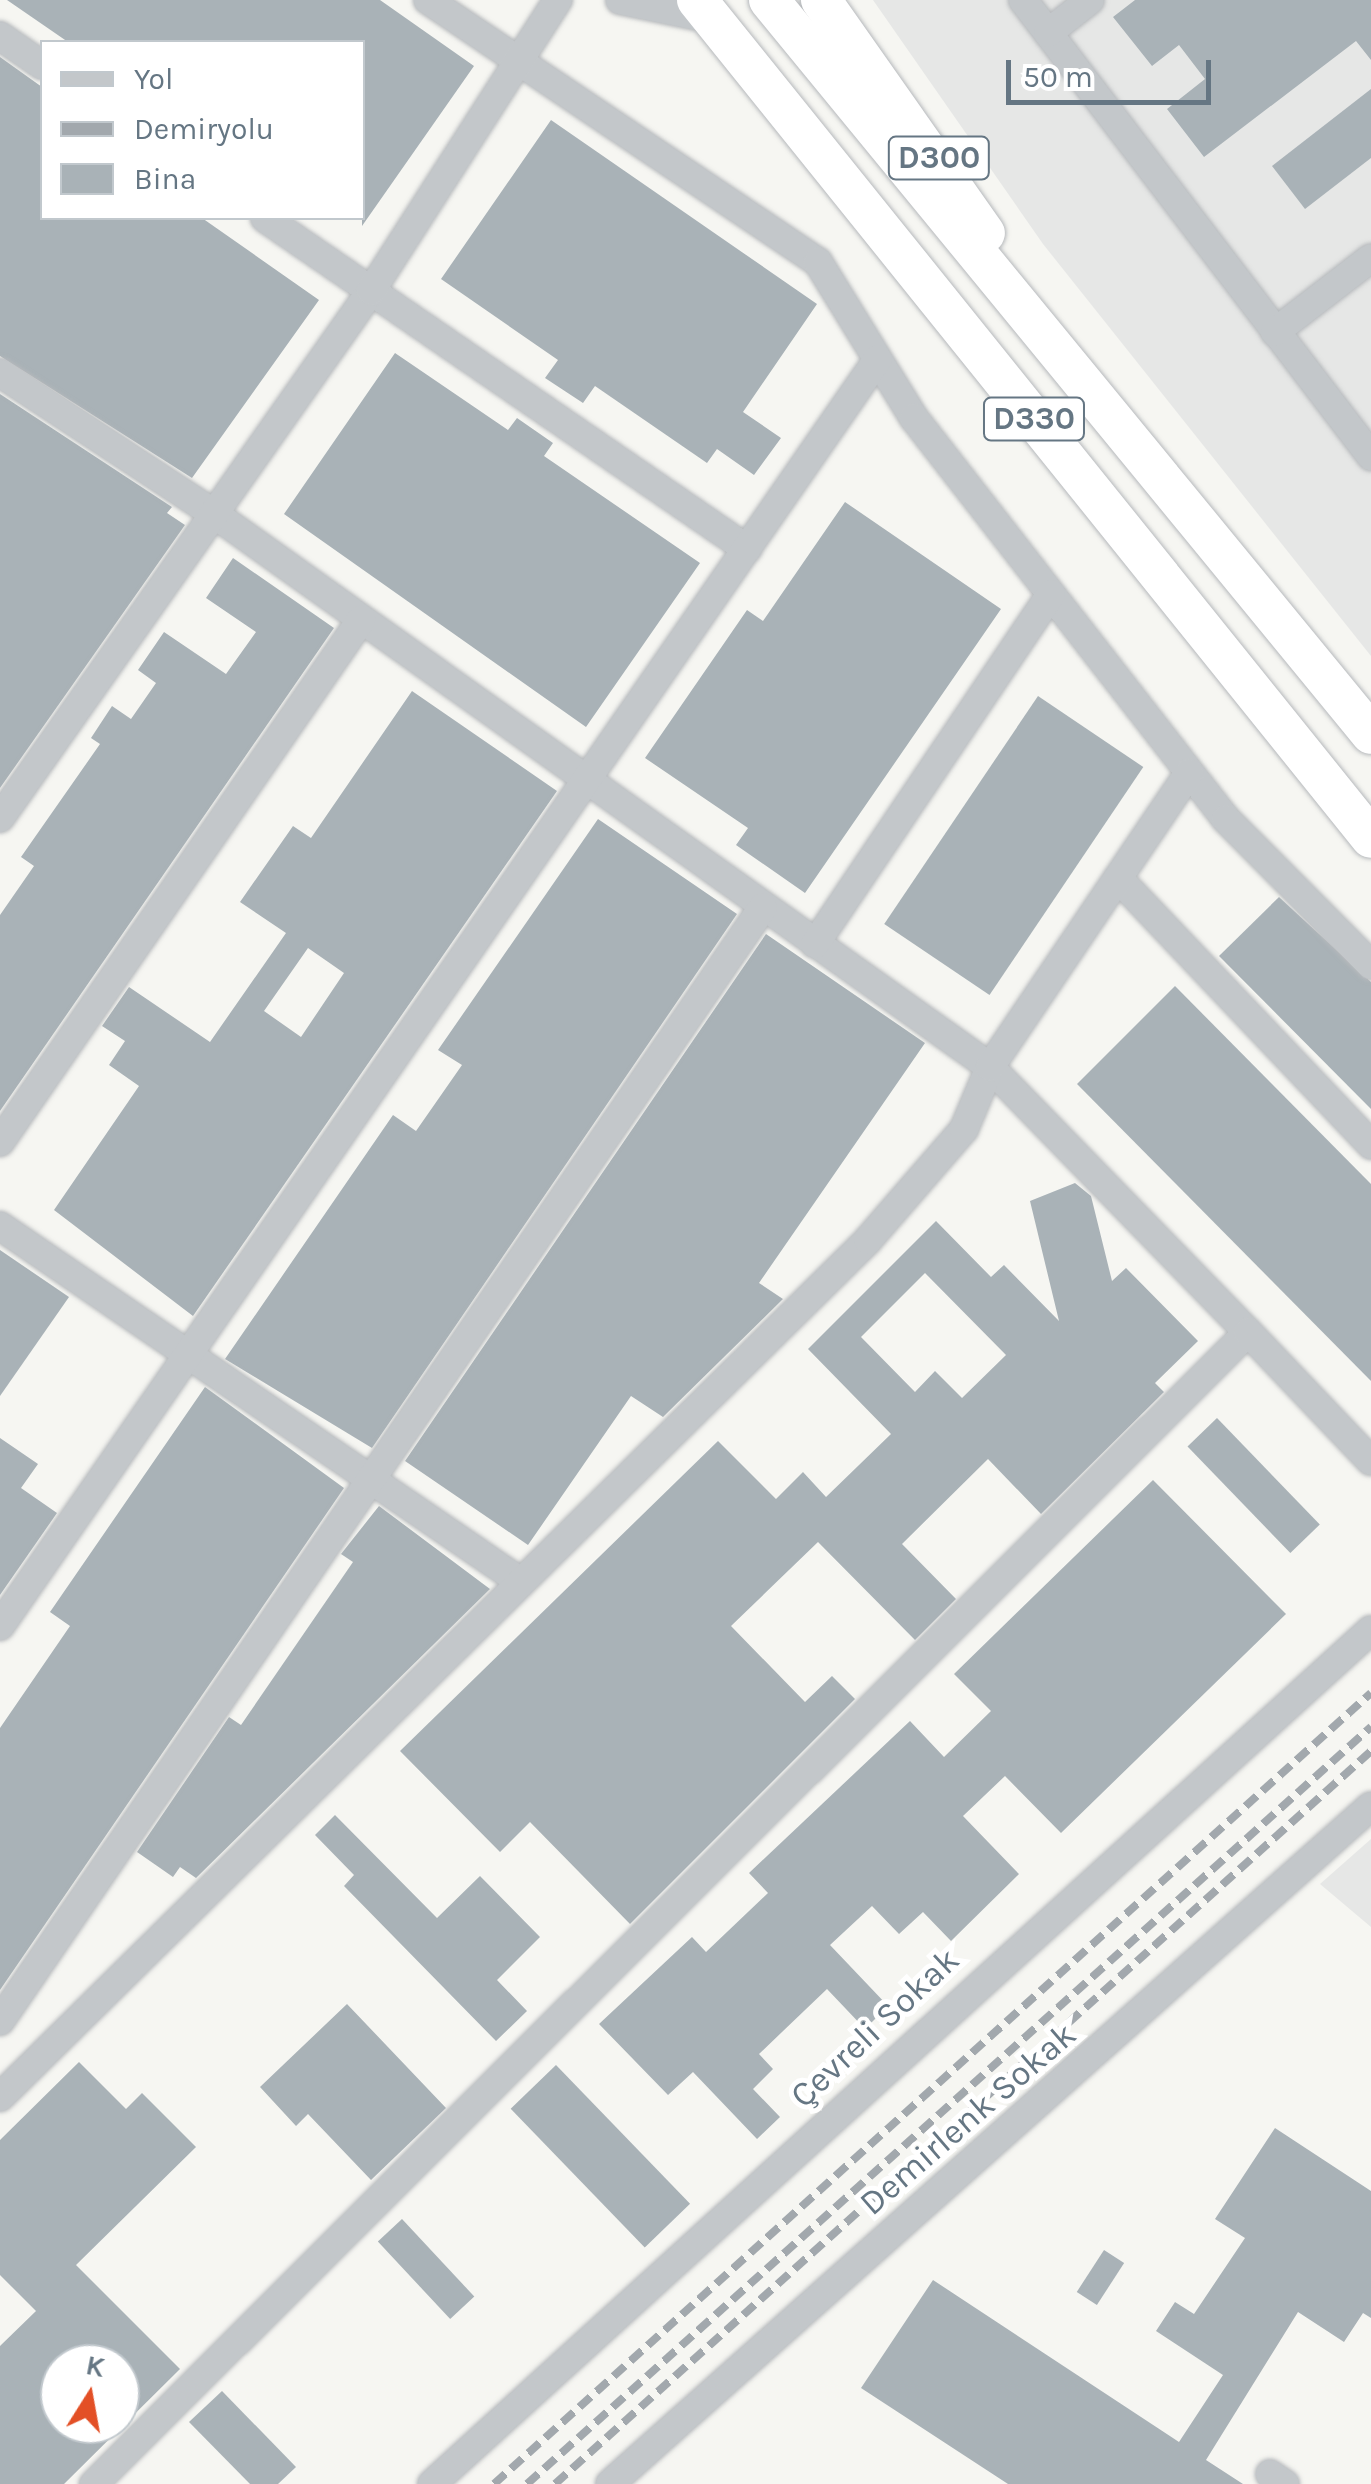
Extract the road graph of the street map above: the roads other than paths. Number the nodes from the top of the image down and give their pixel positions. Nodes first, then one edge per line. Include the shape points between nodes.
1 (428, 0) edge
2 (558, 0) edge
3 (620, 0) edge
4 (769, 0) edge
5 (820, 0) edge
6 (1023, 0) edge
7 (1090, 0) edge
8 (704, 9) edge
9 (1048, 33) junction
10 (0, 36) edge
11 (517, 60) junction
12 (40, 64) edge
13 (267, 220) edge
14 (1371, 258) edge
15 (371, 291) junction
16 (1040, 327) junction
17 (1275, 332) junction
18 (878, 360) junction
19 (0, 372) edge
20 (1371, 456) edge
21 (214, 513) junction
22 (747, 549) junction
23 (1051, 594) junction
24 (361, 620) junction
25 (1371, 734) edge
26 (1190, 772) junction
27 (586, 782) junction
28 (0, 818) edge
29 (1371, 838) edge
30 (1118, 878) junction
31 (763, 908) junction
32 (815, 944) junction
33 (1371, 965) edge
34 (990, 1067) junction
35 (0, 1142) edge
36 (1371, 1144) edge
37 (0, 1226) edge
38 (1248, 1332) junction
39 (188, 1357) junction
40 (1371, 1461) edge
41 (365, 1477) junction
42 (521, 1582) junction
43 (0, 1626) edge
44 (1371, 1630) edge
45 (1371, 1806) edge
46 (0, 2021) edge
47 (0, 2098) edge
48 (94, 2484) edge
49 (432, 2484) edge
50 (610, 2484) edge

1 - 11 street
2 - 11 street
3 - 8 street
4 - 16 highway, D330
5 - 16 highway, D300 via 949,170
6 - 9 street
7 - 9 street
8 - 29 highway, D330
9 - 17 street
10 - 12 street
11 - 15 street
11 - 18 street via 818,262
13 - 15 street
14 - 17 street
15 - 21 street
15 - 22 street
16 - 25 highway, D330
17 - 20 street
18 - 22 street
18 - 23 street
19 - 21 street
21 - 24 street
21 - 28 street
22 - 27 street
23 - 26 street
23 - 32 street
24 - 27 street
24 - 35 street
26 - 30 street
26 - 33 street
27 - 31 street
27 - 39 street
30 - 34 street
30 - 36 street
31 - 32 street
31 - 41 street
32 - 34 street
34 - 38 street
34 - 42 street via 964,1129 868,1240
37 - 39 street
38 - 40 street
38 - 48 street
39 - 41 street
39 - 43 street
41 - 42 street
41 - 46 street
42 - 47 street
44 - 49 street, Çevreli Sokak
45 - 50 street, Demirlenk Sokak

